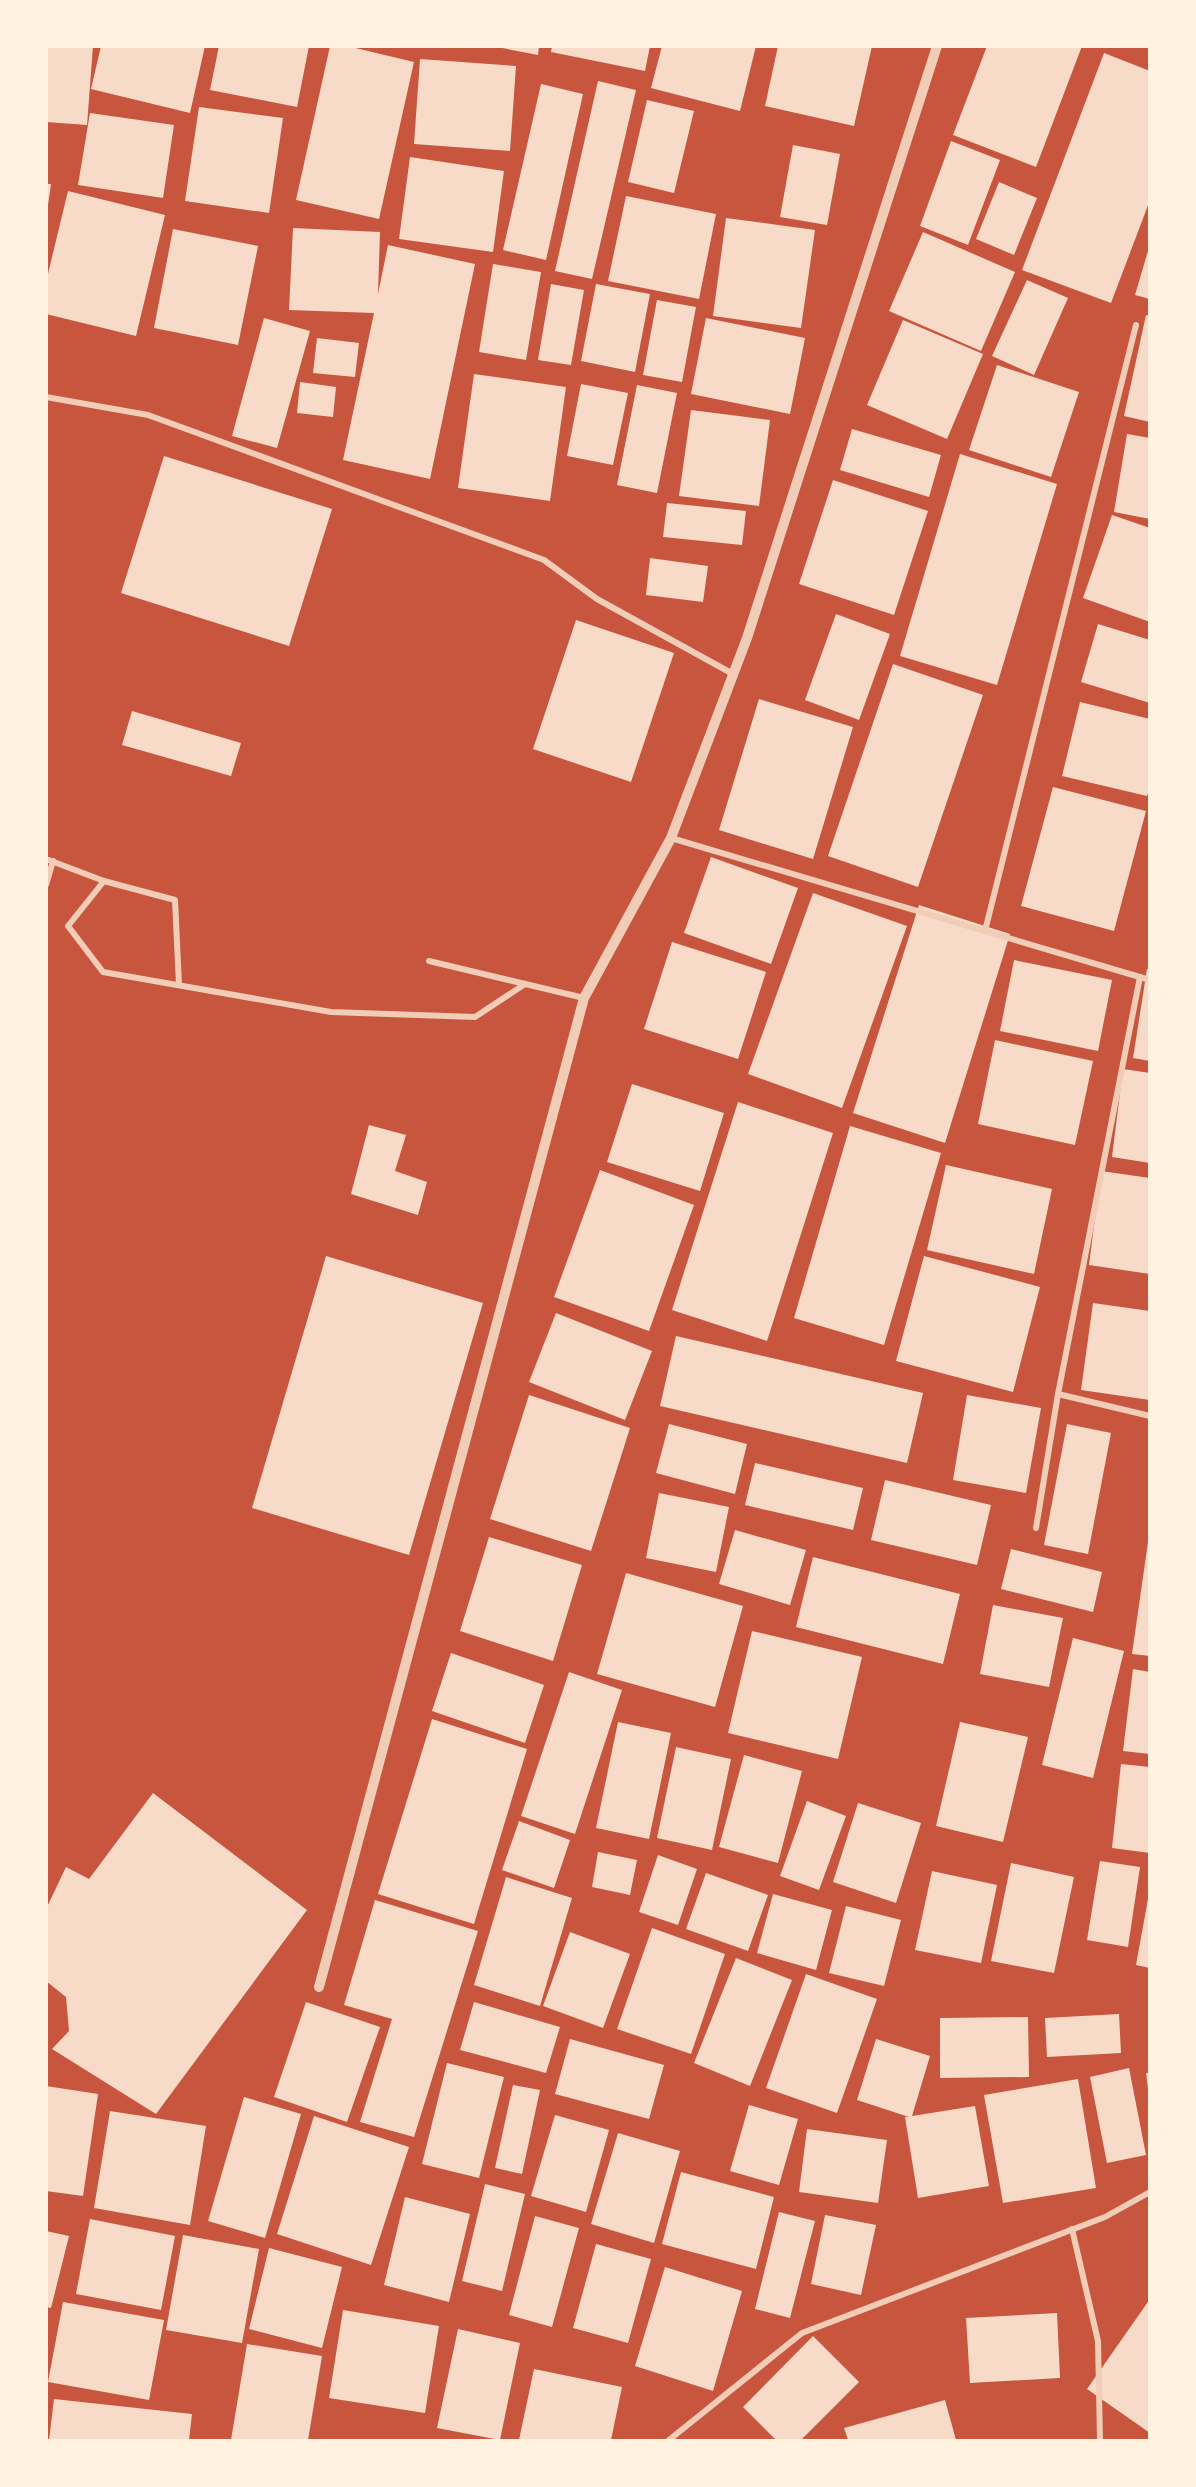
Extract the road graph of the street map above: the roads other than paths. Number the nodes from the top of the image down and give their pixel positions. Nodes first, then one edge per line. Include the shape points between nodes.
1 (937, 46) edge
2 (1137, 325) dead end
3 (46, 397) edge
4 (733, 674) junction
5 (671, 838) junction
6 (50, 860) edge
7 (104, 881) junction
8 (46, 885) edge
9 (985, 931) junction
10 (429, 961) dead end
11 (1140, 977) junction
12 (1149, 980) edge
13 (525, 984) junction
14 (179, 985) junction
15 (584, 998) junction
16 (1058, 1394) junction
17 (1149, 1416) edge
18 (1036, 1528) dead end
19 (319, 1987) dead end
20 (1149, 2192) edge
21 (1072, 2229) junction
22 (669, 2440) edge
23 (1100, 2440) edge

1 - 4 street
2 - 9 street
3 - 4 street via 148,415 544,560 597,598
4 - 5 street
5 - 9 street
5 - 15 street
6 - 7 street
6 - 8 street
7 - 14 street via 175,900
7 - 14 street via 68,926 103,972
9 - 11 street
10 - 13 street
11 - 12 street
11 - 16 street
13 - 14 street via 475,1017 331,1012
13 - 15 street
15 - 19 street
16 - 17 street
16 - 18 street
20 - 21 street via 1104,2217
21 - 22 street via 802,2333
21 - 23 street via 1098,2341

